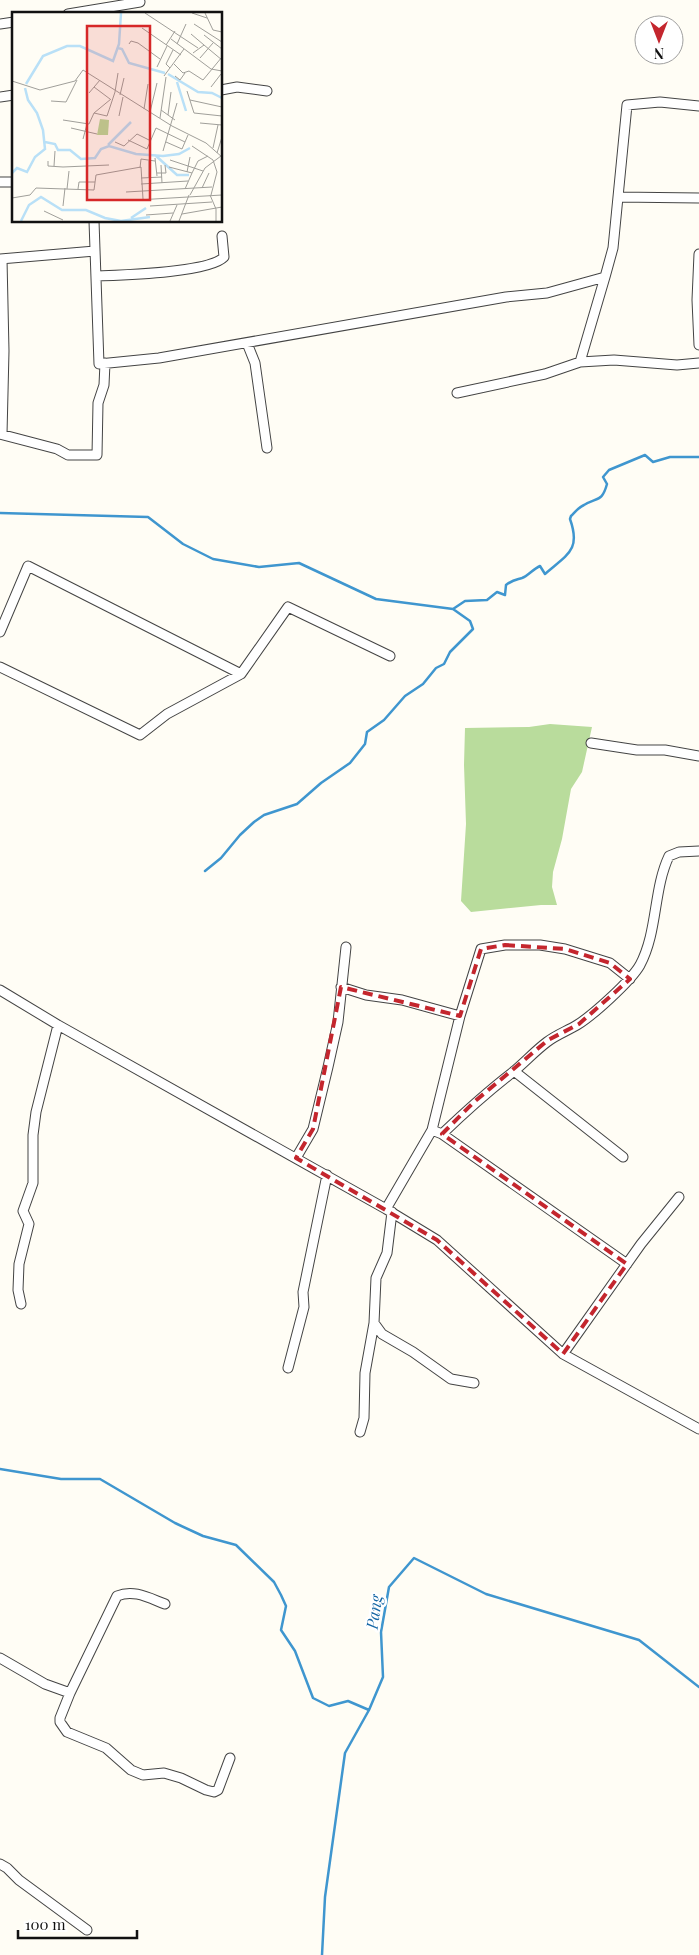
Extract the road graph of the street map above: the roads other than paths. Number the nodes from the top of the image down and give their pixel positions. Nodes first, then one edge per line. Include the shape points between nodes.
1 (140, 2) dead end
2 (84, 12) edge
3 (222, 90) edge
4 (267, 91) dead end
5 (699, 106) edge
6 (618, 197) junction
7 (699, 198) edge
8 (94, 222) edge
9 (222, 236) dead end
10 (95, 251) junction
11 (699, 254) edge
12 (1, 259) edge
13 (96, 276) junction
14 (605, 277) junction
15 (247, 343) junction
16 (699, 345) edge
17 (580, 362) junction
18 (699, 362) edge
19 (105, 363) junction
20 (457, 393) dead end
21 (1, 434) edge
22 (267, 448) dead end
23 (0, 632) edge
24 (390, 656) dead end
25 (0, 666) edge
26 (241, 674) junction
27 (591, 743) dead end
28 (699, 756) edge
29 (699, 851) edge
30 (346, 948) dead end
31 (630, 979) junction
32 (341, 987) junction
33 (0, 990) edge
34 (460, 1016) junction
35 (58, 1025) junction
36 (514, 1071) junction
37 (432, 1130) junction
38 (442, 1134) junction
39 (623, 1157) dead end
40 (296, 1158) junction
41 (327, 1175) junction
42 (678, 1197) dead end
43 (389, 1210) junction
44 (627, 1264) junction
45 (21, 1304) dead end
46 (374, 1323) junction
47 (563, 1354) junction
48 (288, 1368) dead end
49 (474, 1383) dead end
50 (699, 1429) edge
51 (360, 1432) dead end
52 (165, 1604) dead end
53 (0, 1658) edge
54 (70, 1693) junction
55 (230, 1758) dead end
56 (0, 1864) edge
57 (87, 1930) dead end

1 - 2 street
3 - 4 street via 236,87
5 - 6 street via 660,102 627,106
6 - 7 street
6 - 14 street via 613,248
8 - 10 street
9 - 13 street via 224,257 219,260 188,269
10 - 12 street
10 - 13 street
11 - 16 street
12 - 21 street via 4,360
13 - 19 street via 99,364
14 - 15 street via 547,292
14 - 17 street
15 - 19 street via 159,358
15 - 22 street via 255,363
17 - 18 street via 614,360 678,365
17 - 20 street via 545,374
19 - 21 street via 104,385 98,403 97,455 68,455
23 - 26 street via 28,566
24 - 26 street via 288,606
25 - 26 street via 140,735 167,714
27 - 28 street
29 - 31 street via 669,856 663,869 650,939
30 - 32 street
31 - 34 street via 610,963 565,949 505,945 481,949
31 - 36 street via 579,1024 548,1040
32 - 34 street
32 - 40 street via 338,1022 313,1129
33 - 35 street
34 - 37 street
35 - 40 street
35 - 45 street via 36,1112 33,1183 23,1211 29,1224 19,1264
36 - 38 street via 474,1102
36 - 39 street
37 - 38 street
37 - 43 street
38 - 44 street
40 - 41 street
41 - 43 street
41 - 48 street via 303,1292 304,1307
42 - 44 street
43 - 46 street via 387,1253 376,1278
43 - 47 street via 437,1240
44 - 47 street
46 - 49 street via 382,1334 451,1379
46 - 51 street via 365,1373 364,1418
47 - 50 street
52 - 54 street via 134,1593 117,1596
53 - 54 street via 45,1684
54 - 55 street via 60,1718 67,1732 106,1748 131,1770 143,1774 164,1773 214,1792 218,1790
56 - 57 street

